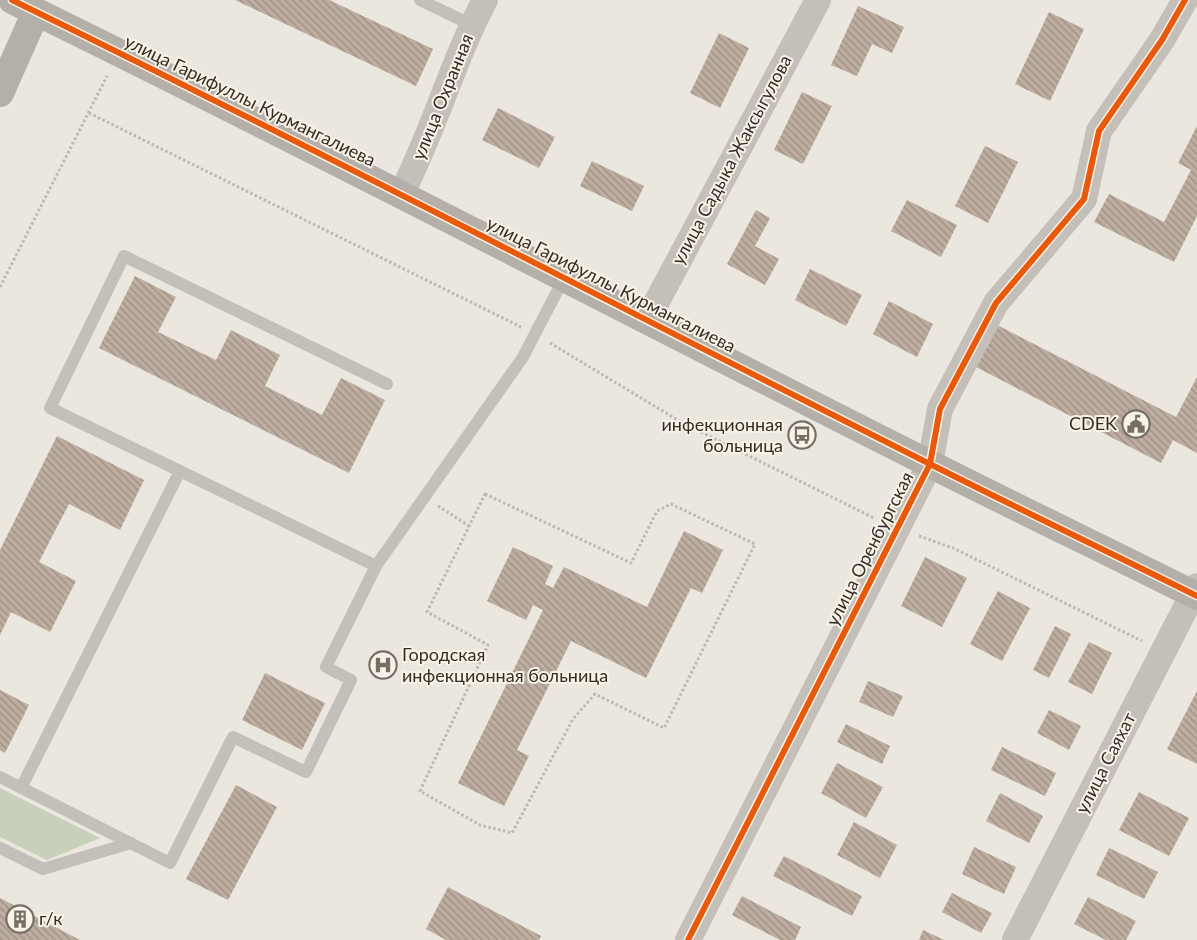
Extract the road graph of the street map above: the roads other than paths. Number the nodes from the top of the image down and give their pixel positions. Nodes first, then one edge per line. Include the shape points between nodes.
1 (420, 0) edge
2 (485, 0) edge
3 (818, 0) edge
4 (1185, 0) edge
5 (18, 3) edge
6 (472, 25) junction
7 (0, 93) edge
8 (401, 194) junction
9 (564, 278) junction
10 (647, 320) junction
11 (387, 384) dead end
12 (930, 464) junction
13 (180, 471) junction
14 (376, 566) junction
15 (1196, 592) edge
16 (0, 777) edge
17 (21, 788) junction
18 (131, 843) junction
19 (0, 848) edge
20 (688, 940) edge
21 (1015, 940) edge

1 - 6 lane
2 - 6 street, улица Охранная
3 - 10 street, улица Садыка Жаксыгулова
4 - 12 street, улица Оренбургская via 1162,40 1099,131 1084,199 996,303 940,409
5 - 7 street
5 - 8 street, улица Гарифуллы Курмангалиева
6 - 8 street, улица Охранная via 418,162
8 - 9 street, улица Гарифуллы Курмангалиева
9 - 10 street, улица Гарифуллы Курмангалиева
9 - 14 lane via 524,357
10 - 12 street, улица Гарифуллы Курмангалиева
11 - 13 lane via 124,256 50,408
12 - 15 street, улица Гарифуллы Курмангалиева
12 - 20 street, улица Оренбургская
13 - 14 lane
13 - 17 lane
14 - 18 lane via 326,667 351,680 306,772 233,737 170,863
15 - 21 street, улица Саяхат
16 - 17 lane
17 - 18 lane
18 - 19 lane via 43,869

